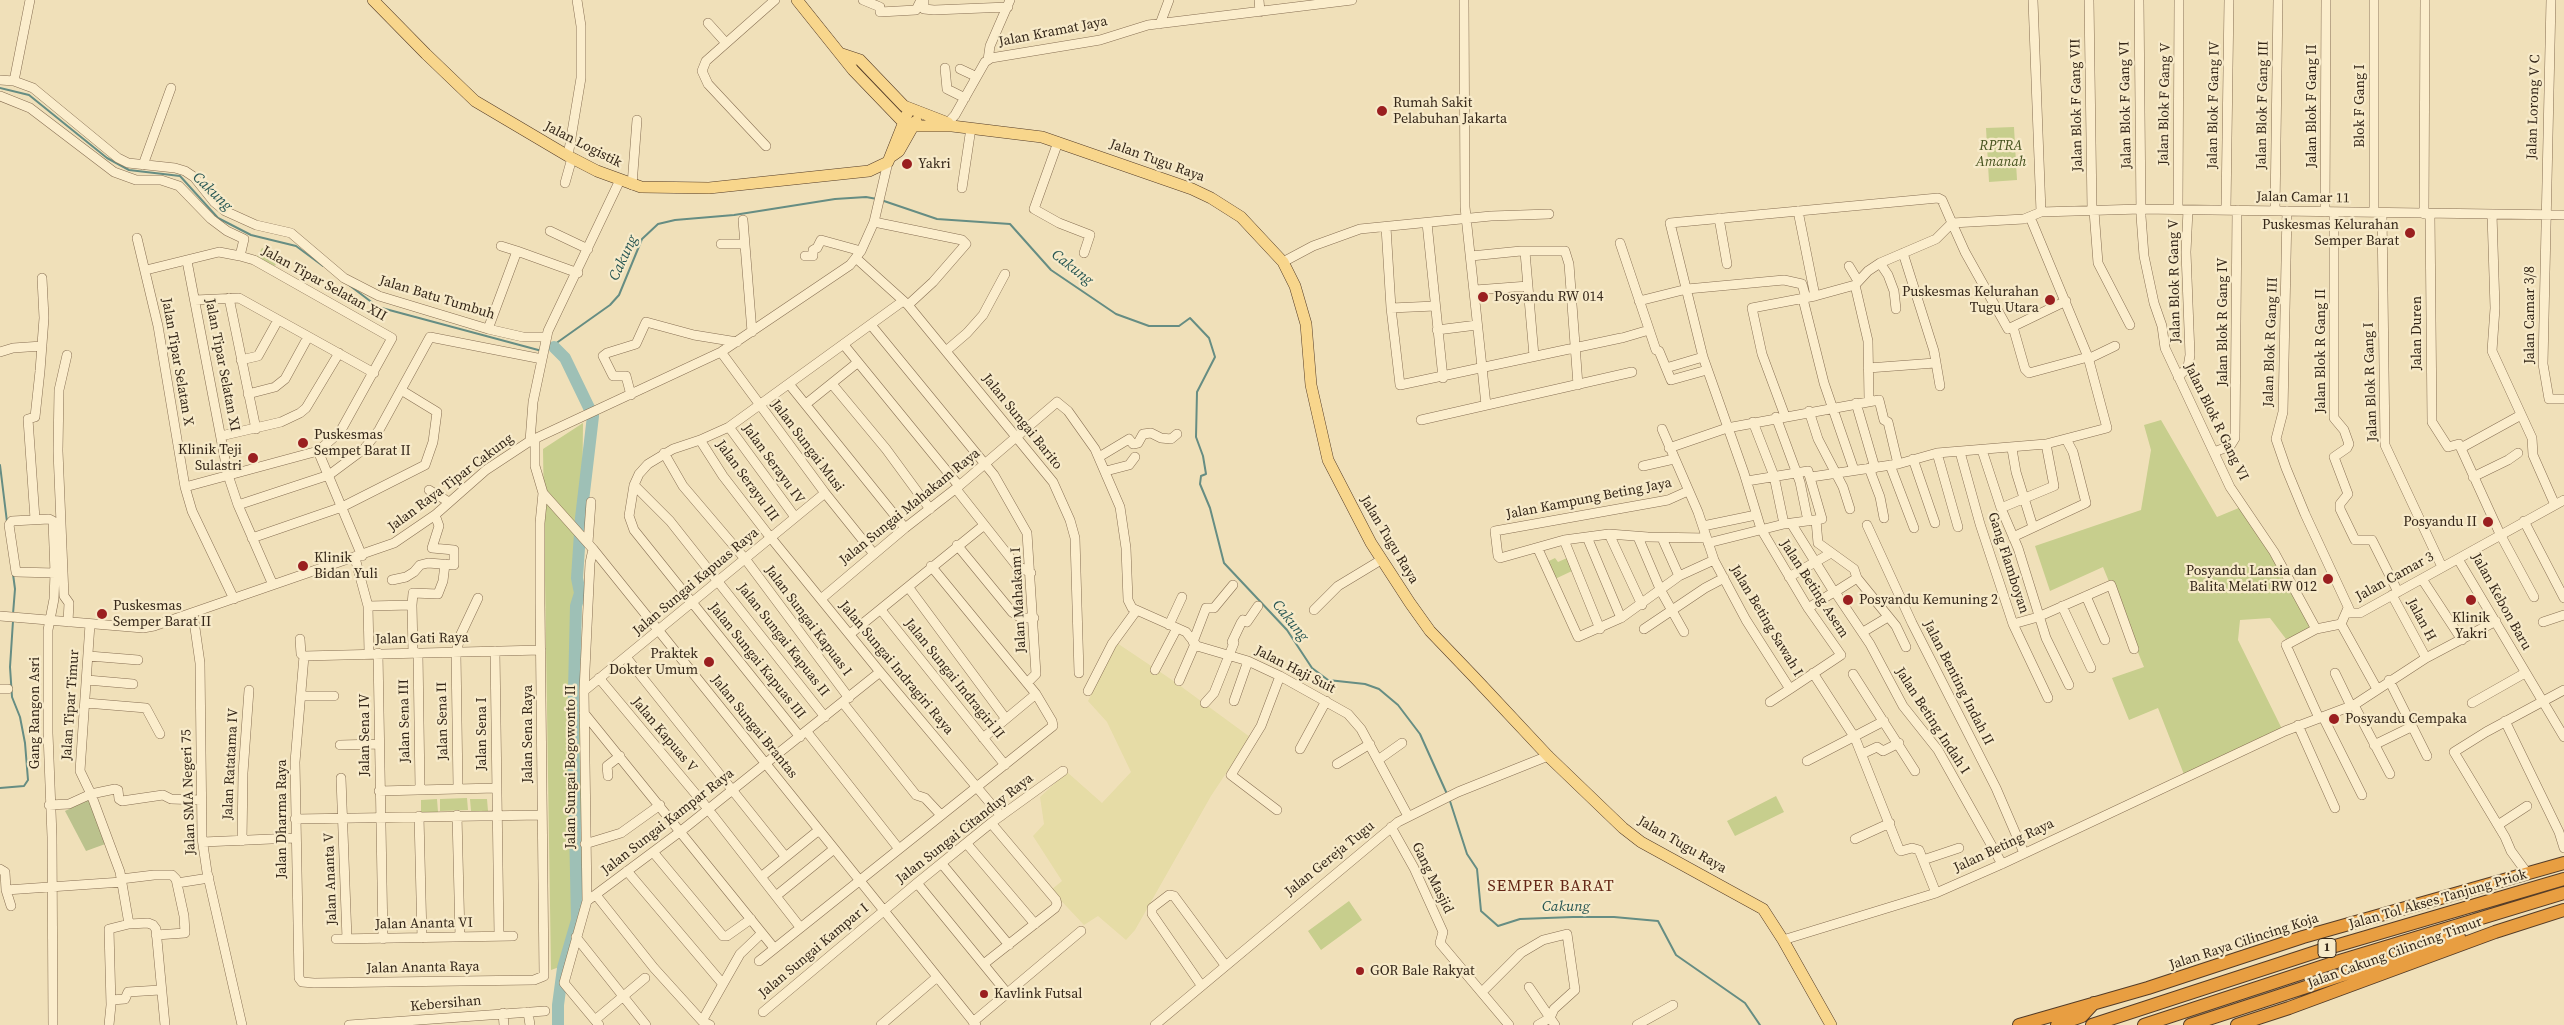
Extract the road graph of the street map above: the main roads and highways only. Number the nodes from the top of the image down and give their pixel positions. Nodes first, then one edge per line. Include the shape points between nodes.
1 (373, 0) edge
2 (797, 0) edge
3 (842, 54) junction
4 (914, 112) junction
5 (903, 122) junction
6 (948, 125) junction
7 (914, 126) junction
8 (890, 159) junction
9 (2564, 863) edge
10 (2564, 879) edge
11 (2564, 893) edge
12 (2564, 910) edge
13 (2496, 932) junction
14 (2094, 1003) junction
15 (2062, 1023) edge
16 (1831, 1025) edge
17 (2019, 1025) edge
18 (2092, 1025) edge
19 (2144, 1025) edge
20 (2190, 1025) edge
21 (2237, 1025) edge

1 - 8 main road, Jalan Logistik via 475,101 570,157 632,185 709,188 861,173
2 - 3 main road
3 - 4 main road via 860,60
3 - 5 main road
4 - 5 main road
4 - 6 main road
4 - 7 main road
5 - 7 main road
5 - 8 main road
6 - 7 main road
6 - 16 main road, Jalan Tugu Raya via 1058,142 1192,189 1241,217 1283,262 1302,305 1311,385 1328,460 1381,560 1430,631 1548,756 1623,828 1641,842 1763,909
7 - 8 main road via 899,151
9 - 14 highway, Jalan Raya Cilincing Koja via 2303,937
10 - 18 highway, Jalan Tol Akses Tanjung Priok / 1 via 2325,948
11 - 19 highway, Jalan Tol Akses Tanjung Priok / 1
12 - 13 highway, Jalan Cakung Cilincing Timur
13 - 20 highway via 2476,933 2427,946
13 - 21 highway, Jalan Cakung Cilincing Timur
14 - 15 highway via 2088,1012
14 - 17 highway, Jalan Raya Cilincing Koja

